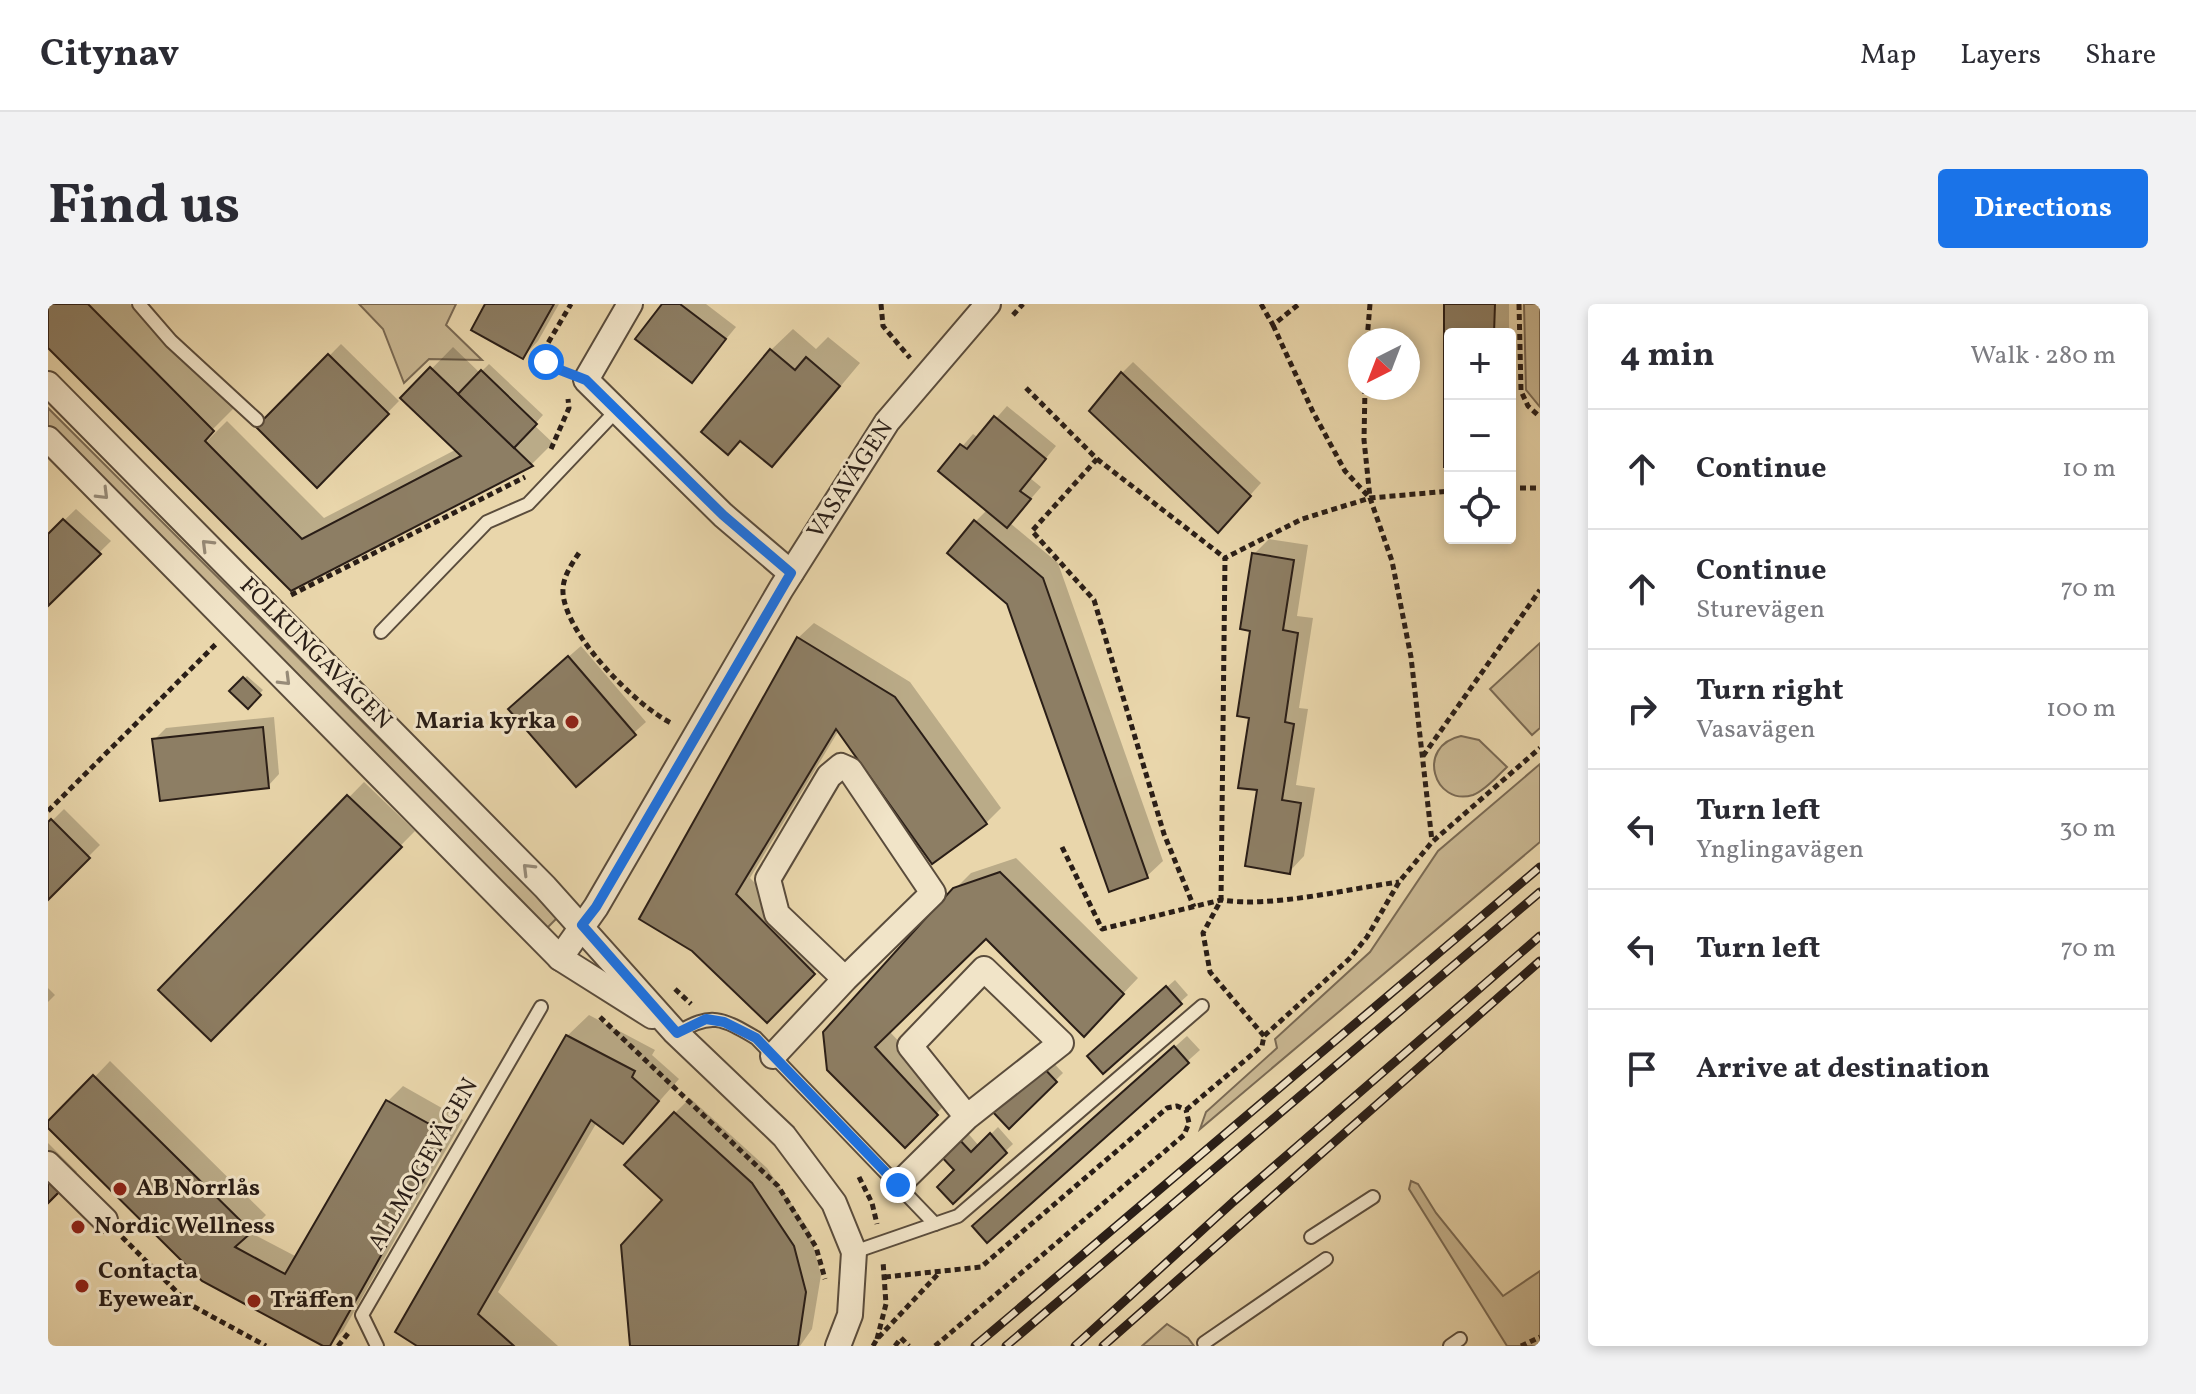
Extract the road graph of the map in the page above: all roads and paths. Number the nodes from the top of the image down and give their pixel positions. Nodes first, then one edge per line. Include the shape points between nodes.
1 (139, 304) edge
2 (571, 304) edge
3 (630, 304) edge
4 (881, 304) edge
5 (988, 304) edge
6 (1023, 304) edge
7 (1261, 304) edge
8 (1299, 304) edge
9 (1370, 304) edge
10 (1519, 304) edge
11 (1273, 325) junction
12 (1002, 326) dead end
13 (1368, 328) edge
14 (910, 359) dead end
15 (562, 371) junction
16 (48, 384) edge
17 (572, 386) junction
18 (1026, 388) dead end
19 (1365, 400) edge
20 (617, 410) junction
21 (1540, 417) edge
22 (257, 420) dead end
23 (48, 439) edge
24 (547, 456) dead end
25 (1097, 459) junction
26 (528, 476) dead end
27 (1516, 488) edge
28 (1540, 488) edge
29 (1444, 492) edge
30 (1370, 498) junction
31 (579, 553) dead end
32 (1225, 558) junction
33 (791, 573) junction
34 (1540, 590) edge
35 (278, 602) dead end
36 (381, 632) dead end
37 (220, 640) dead end
38 (678, 727) dead end
39 (1540, 748) edge
40 (1423, 757) junction
41 (48, 811) edge
42 (1432, 842) junction
43 (1062, 847) dead end
44 (1399, 882) junction
45 (1221, 900) junction
46 (1194, 907) junction
47 (582, 925) junction
48 (560, 958) junction
49 (845, 979) junction
50 (1202, 1006) dead end
51 (541, 1007) dead end
52 (675, 1032) junction
53 (1264, 1036) junction
54 (773, 1056) junction
55 (1186, 1110) junction
56 (967, 1117) junction
57 (48, 1164) edge
58 (898, 1185) junction
59 (1373, 1197) dead end
60 (105, 1220) joint
61 (935, 1224) junction
62 (1311, 1237) dead end
63 (854, 1252) junction
64 (1326, 1259) dead end
65 (939, 1273) junction
66 (885, 1277) dead end
67 (1540, 1337) edge
68 (1204, 1343) dead end
69 (266, 1346) edge
70 (377, 1346) edge
71 (838, 1346) edge
72 (873, 1346) edge
73 (895, 1346) edge
74 (909, 1346) edge
75 (935, 1346) edge
76 (1521, 1346) edge

1 - 22 lane
2 - 15 path via 544,355 550,366
3 - 17 street
4 - 14 path via 883,326
5 - 33 street, VASAVÄGEN via 887,422
6 - 12 path
7 - 11 path
8 - 11 path
9 - 13 path
10 - 21 path via 1521,391
11 - 30 path via 1345,471
15 - 17 path
15 - 17 path
47 -> 16 street, FOLKUNGAVÄGEN
17 - 20 street
17 - 24 path via 569,408
18 - 25 path
19 - 30 path
20 - 33 street via 723,515
20 - 36 lane via 528,504 487,522
23 -> 48 street, FOLKUNGAVÄGEN
25 - 32 path
25 - 46 path via 1032,531 1094,600 1164,834
26 - 35 path
27 - 28 path
29 - 30 path
30 - 32 path via 1302,519
30 - 40 path via 1392,561
31 - 38 path via 566,573 568,611 593,654 617,681
32 - 45 path
33 - 47 street, VASAVÄGEN
34 - 40 path
37 - 41 path
39 - 42 path
40 - 42 path
42 - 44 path
43 - 46 path via 1102,929
44 - 45 path via 1285,899
44 - 53 path via 1349,959
45 - 46 path
45 - 53 path via 1203,933 1210,972
47 - 48 street, VASAVÄGEN
47 - 52 street, FOLKUNGAVÄGEN
48 - 52 street, FOLKUNGAVÄGEN
49 - 49 street via 777,914 768,879 829,776 841,766 850,770 933,893
49 - 54 street
50 - 61 lane via 958,1216
51 - 70 lane, ALLMOGEVÄGEN via 362,1315
52 - 54 lane via 706,1019 724,1022 756,1038
52 - 63 street via 784,1136 834,1203
53 - 55 path via 1262,1046
54 - 58 lane
55 - 65 path via 1167,1108 981,1267
55 - 75 path via 1189,1123 1184,1135
56 - 56 street via 910,1046 984,969 1061,1043
56 - 58 street
57 - 60 street
58 - 61 lane
59 - 62 lane
60 - 69 path via 189,1304
61 - 63 lane
63 - 71 street via 850,1315
64 - 68 lane
65 - 66 path
65 - 72 path
67 - 76 path
73 - 74 path via 901,1338

